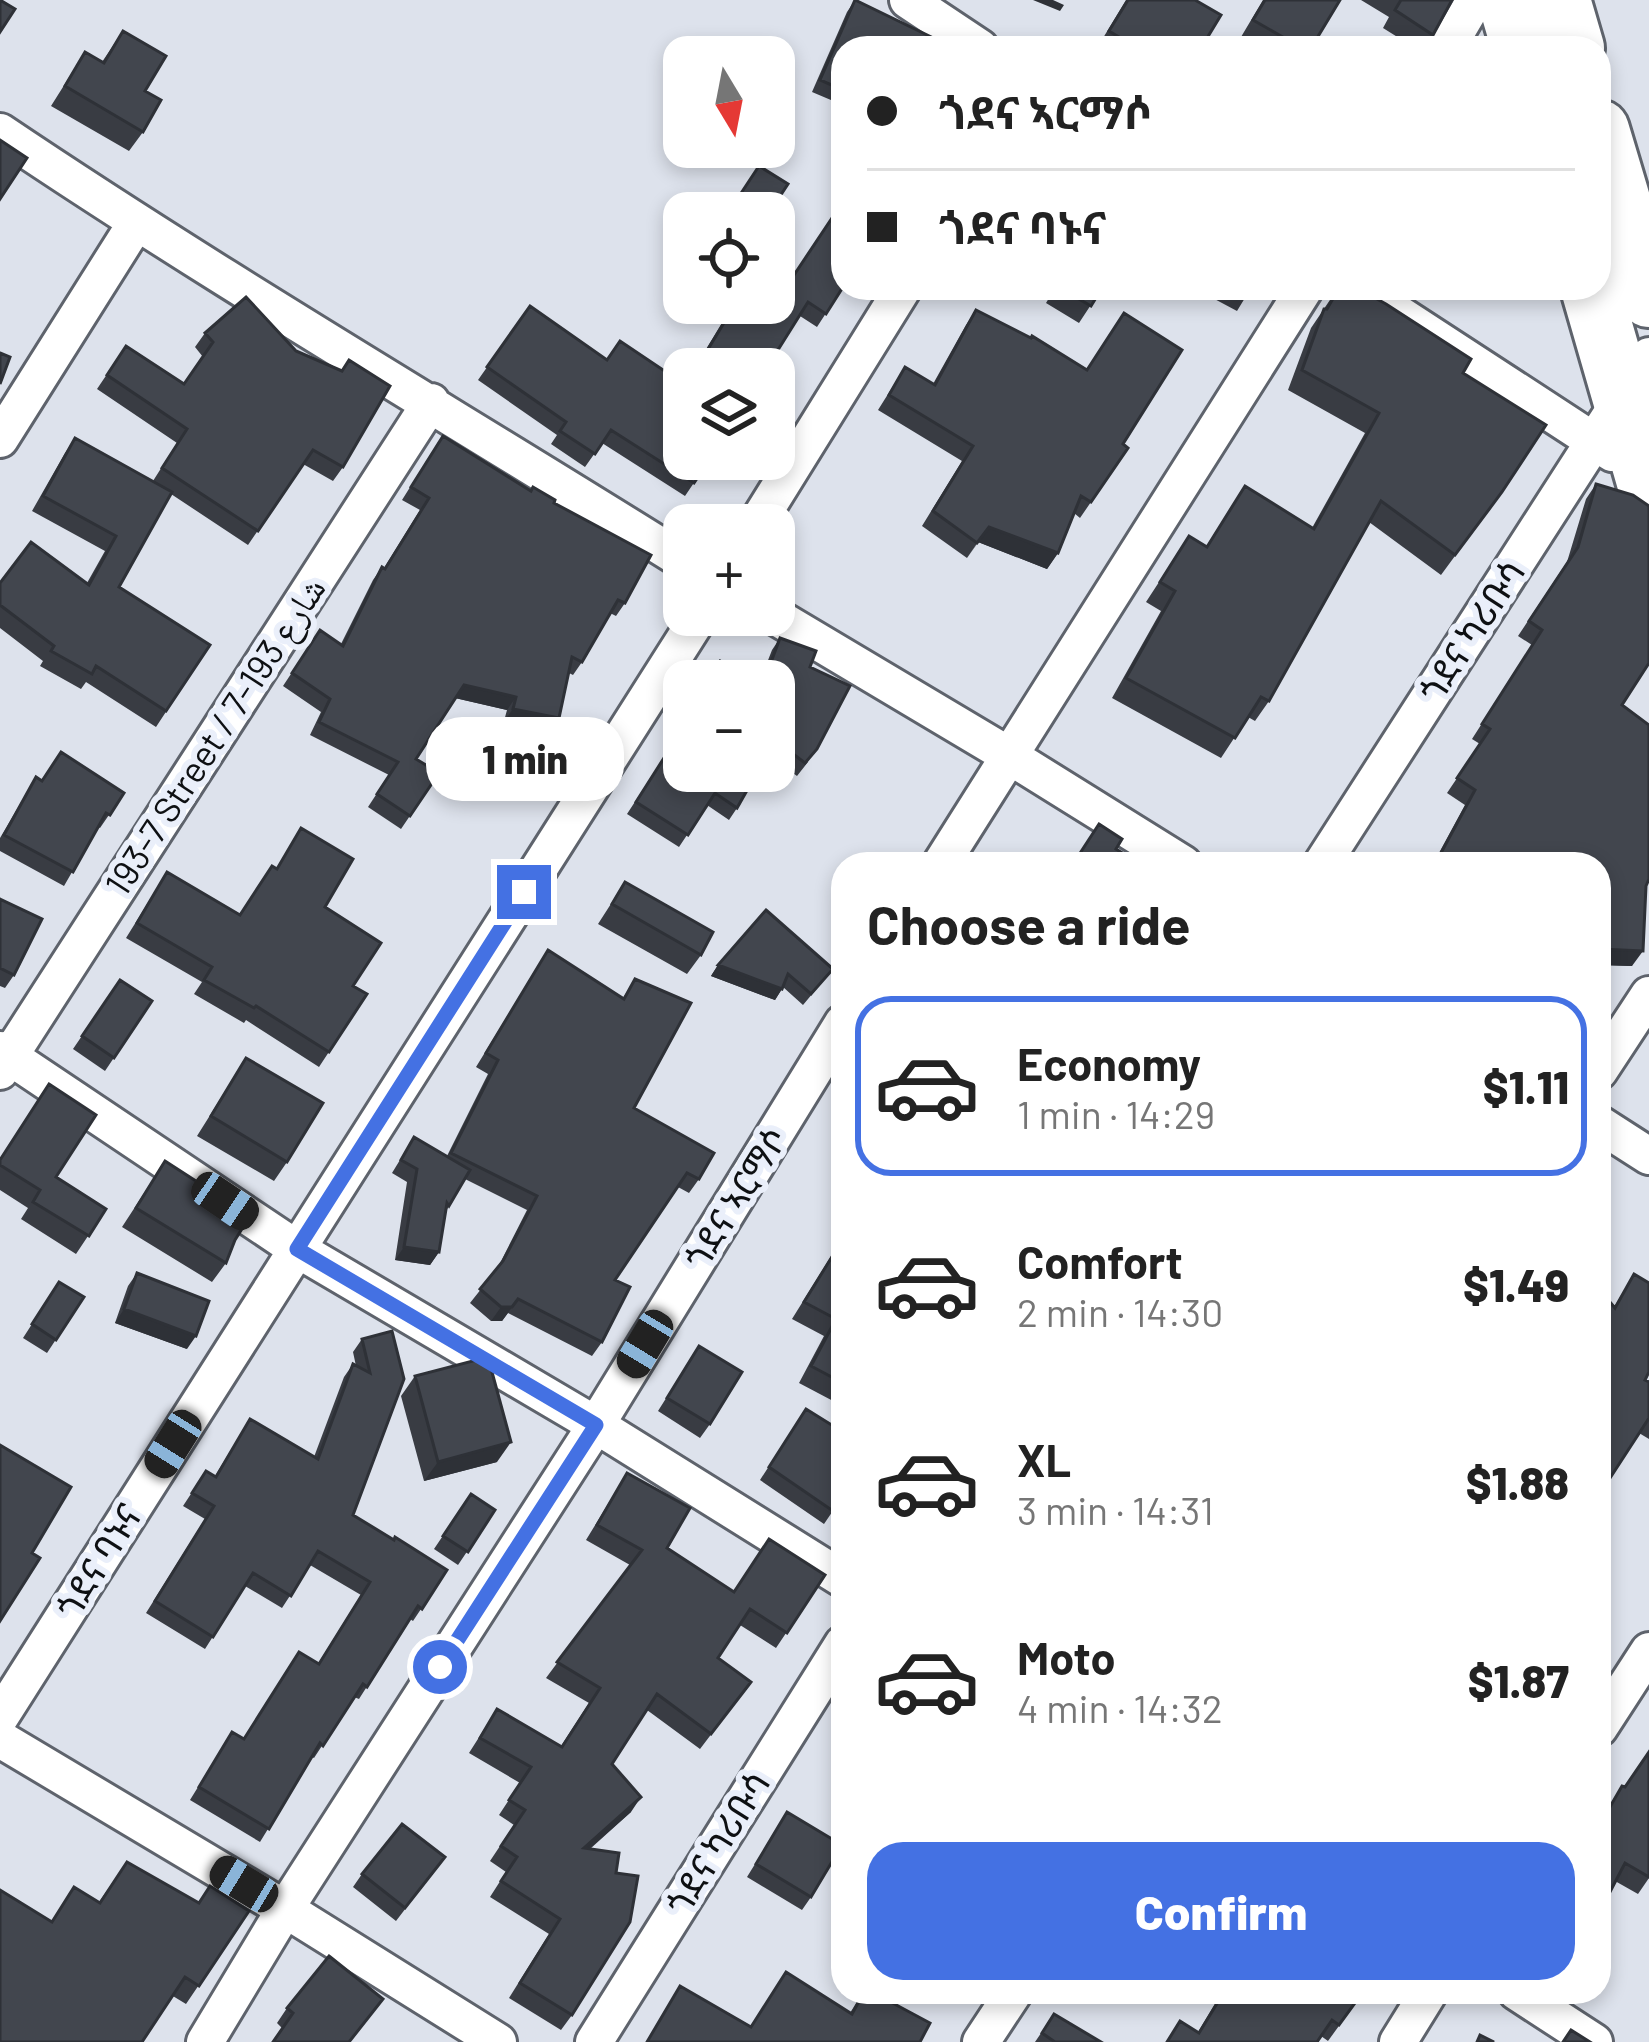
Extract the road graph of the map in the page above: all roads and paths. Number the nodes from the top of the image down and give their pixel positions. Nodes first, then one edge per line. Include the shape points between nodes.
1 (908, 0) edge
2 (1475, 0) edge
3 (1508, 0) edge
4 (1560, 0) edge
5 (962, 36) edge
6 (1454, 36) edge
7 (1518, 36) edge
8 (1570, 36) edge
9 (0, 132) edge
10 (1611, 170) edge
11 (136, 223) junction
12 (1649, 297) edge
13 (897, 300) edge
14 (1297, 300) edge
15 (1388, 300) edge
16 (1594, 300) edge
17 (1622, 398) edge
18 (431, 402) junction
19 (0, 440) edge
20 (1648, 480) edge
21 (769, 504) edge
22 (663, 548) edge
23 (795, 628) edge
24 (687, 636) edge
25 (1008, 755) junction
26 (948, 852) edge
27 (1164, 852) edge
28 (1330, 852) edge
29 (1649, 994) edge
30 (831, 1043) edge
31 (1611, 1053) edge
32 (3, 1059) edge
33 (1611, 1132) edge
34 (1649, 1156) edge
35 (297, 1249) junction
36 (596, 1425) junction
37 (831, 1572) edge
38 (1649, 1651) edge
39 (831, 1663) edge
40 (1611, 1710) edge
41 (0, 1717) edge
42 (0, 1739) edge
43 (285, 1909) junction
44 (1006, 2004) edge
45 (1422, 2004) edge
46 (1535, 2004) edge
47 (205, 2042) edge
48 (498, 2042) edge
49 (594, 2042) edge
50 (981, 2042) edge
51 (1398, 2042) edge
52 (1594, 2042) edge

1 - 5 street
2 - 6 street
3 - 7 highway
4 - 8 highway
9 - 11 street
10 - 12 highway
11 - 18 street
11 - 19 street
13 - 21 street
14 - 25 street
15 - 17 street
16 - 17 highway
17 - 20 highway
17 - 28 street, ጎደና ካሪቡሳ
18 - 22 street
18 - 32 street, 193-7 Street / شارع 193-7
23 - 25 street
24 - 35 street, ጎደና ባኑና
25 - 26 street
25 - 27 street
29 - 31 street
30 - 36 street, ጎደና ኣርማሶ
32 - 35 street
33 - 34 street
35 - 36 street
35 - 41 street, ጎደና ባኑና
36 - 37 street
36 - 43 street, ጎደና ኣርማሶ
38 - 40 street
39 - 49 street, ጎደና ካሪቡሳ
42 - 43 street
43 - 47 street, ጎደና ኣርማሶ
43 - 48 street
44 - 50 street
45 - 51 street
46 - 52 street

